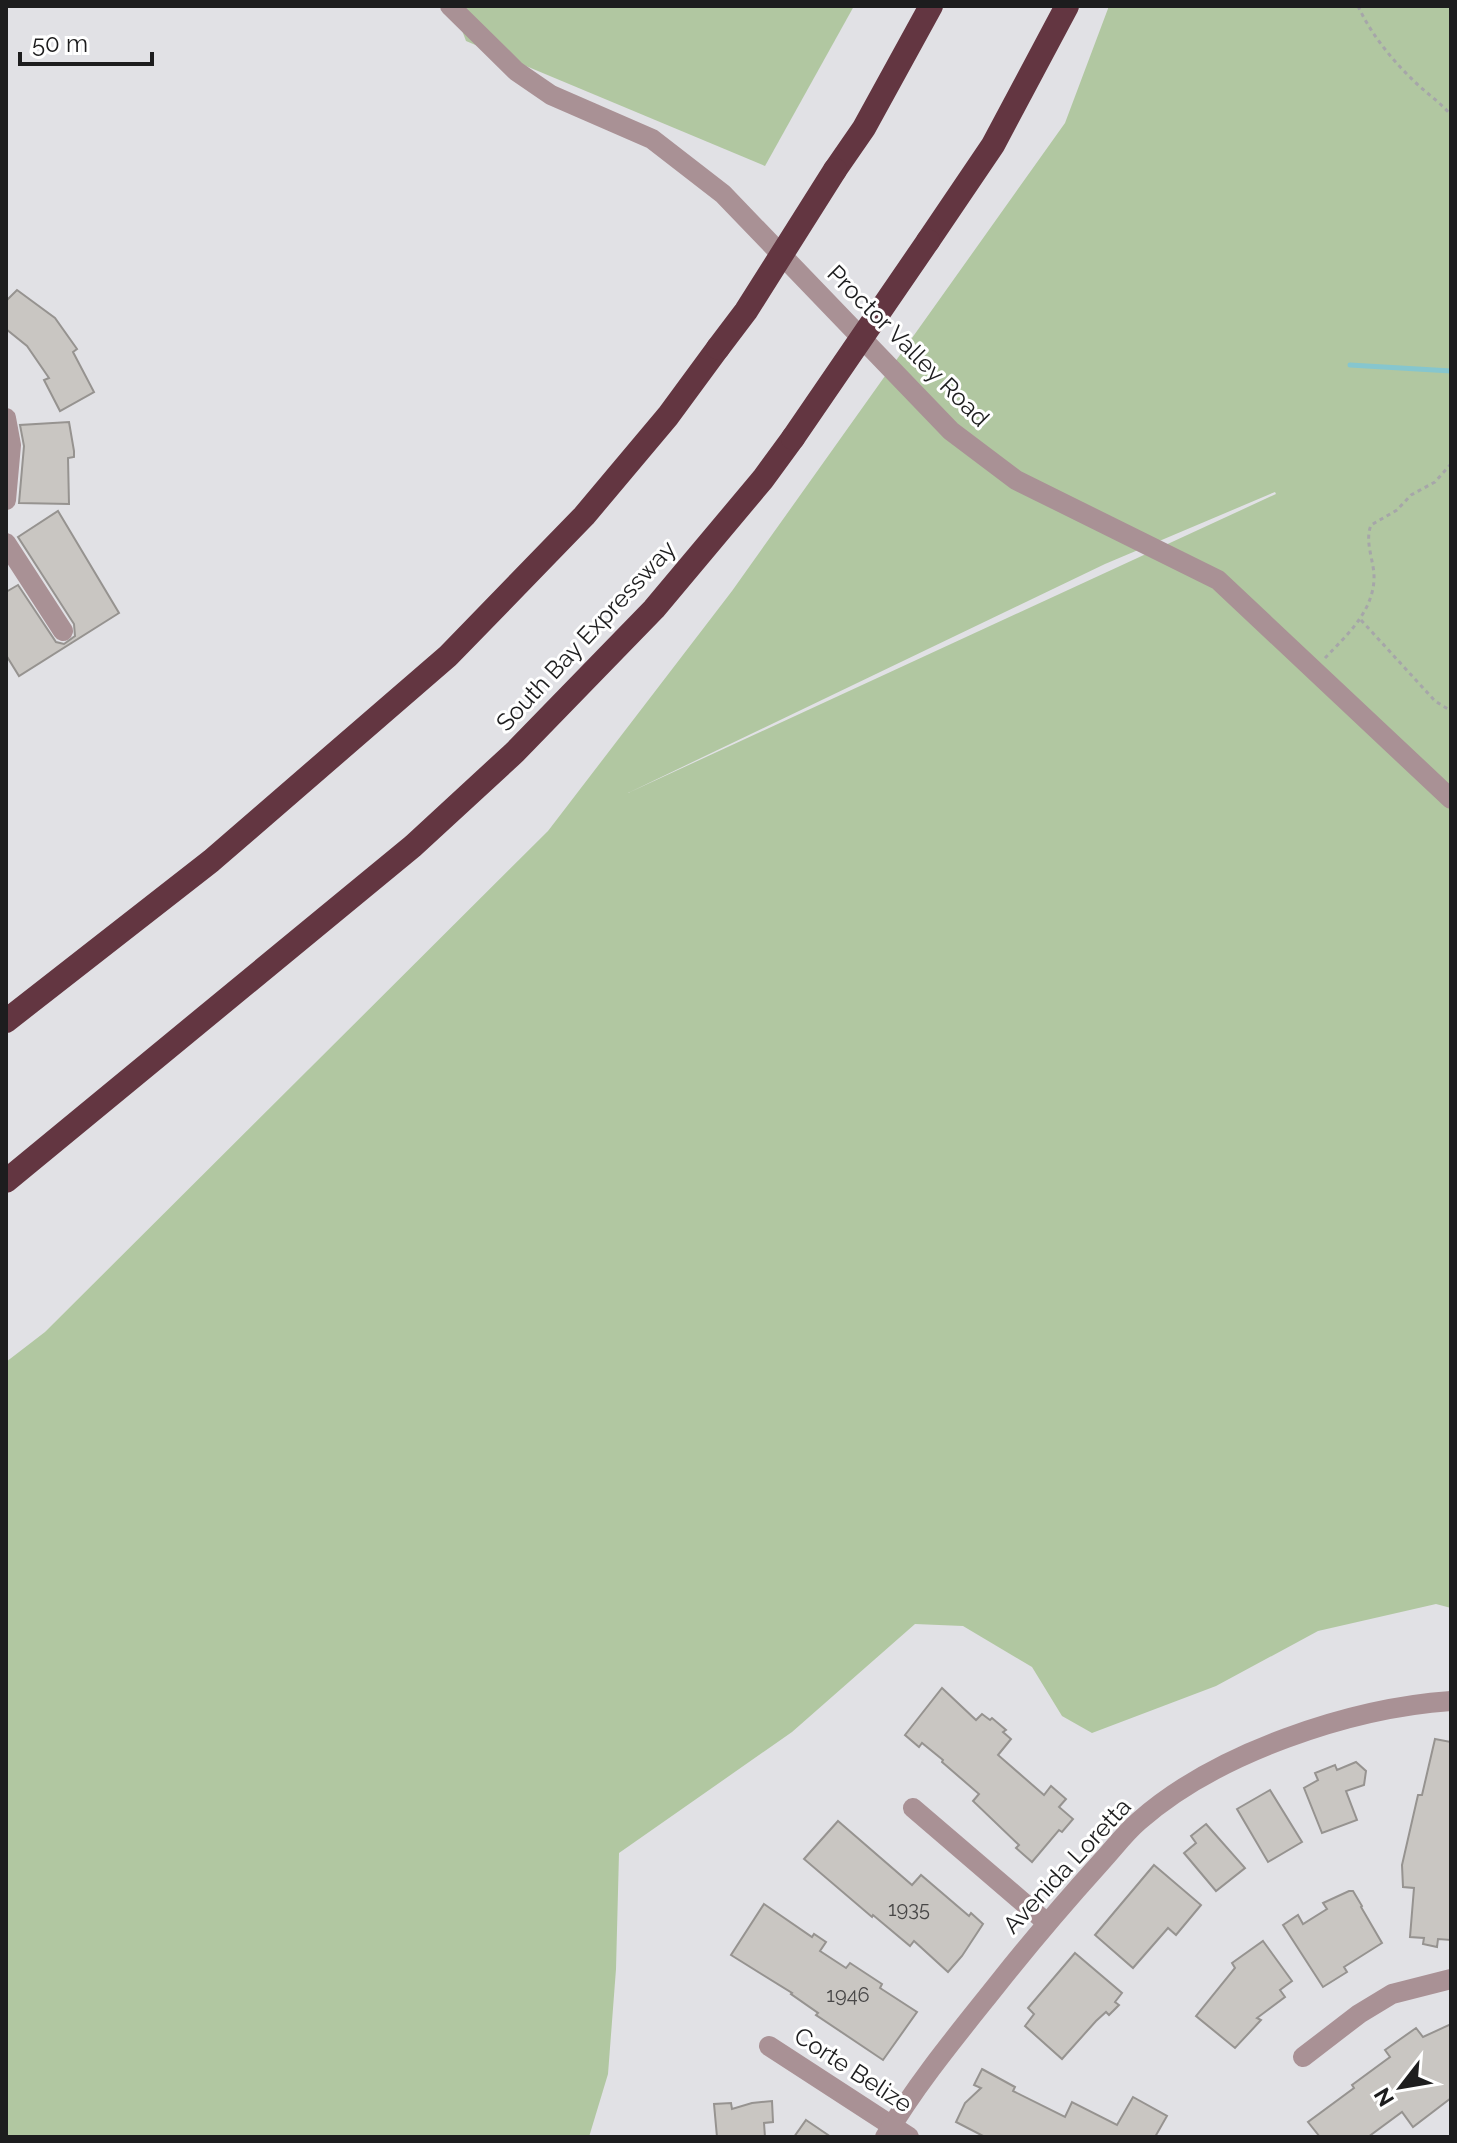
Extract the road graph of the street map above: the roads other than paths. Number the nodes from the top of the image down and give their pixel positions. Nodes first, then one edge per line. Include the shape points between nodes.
1 (450, 6) edge
2 (931, 6) edge
3 (1067, 6) edge
4 (6, 418) edge
5 (6, 500) edge
6 (8, 552) edge
7 (63, 631) dead end
8 (1451, 799) edge
9 (6, 1021) edge
10 (6, 1181) edge
11 (1451, 1701) edge
12 (913, 1808) dead end
13 (1046, 1922) junction
14 (1451, 1979) edge
15 (769, 2046) dead end
16 (1303, 2057) dead end
17 (895, 2133) edge

1 - 8 street, Proctor Valley Road via 516,71 551,95 652,139 723,194 951,431 1016,480 1218,580
2 - 9 highway, bridge via 864,128 746,311 584,516 448,656 211,861
3 - 10 highway, South Bay Expressway, bridge via 993,145 928,241 763,479 654,609 515,752 413,846
4 - 5 street via 11,445
6 - 7 street
11 - 13 street, Avenida Loretta via 1330,1723 1230,1764 1138,1822
12 - 13 street
13 - 17 street, Avenida Loretta via 916,2087
14 - 16 street via 1392,1994
15 - 17 street, Corte Belize

